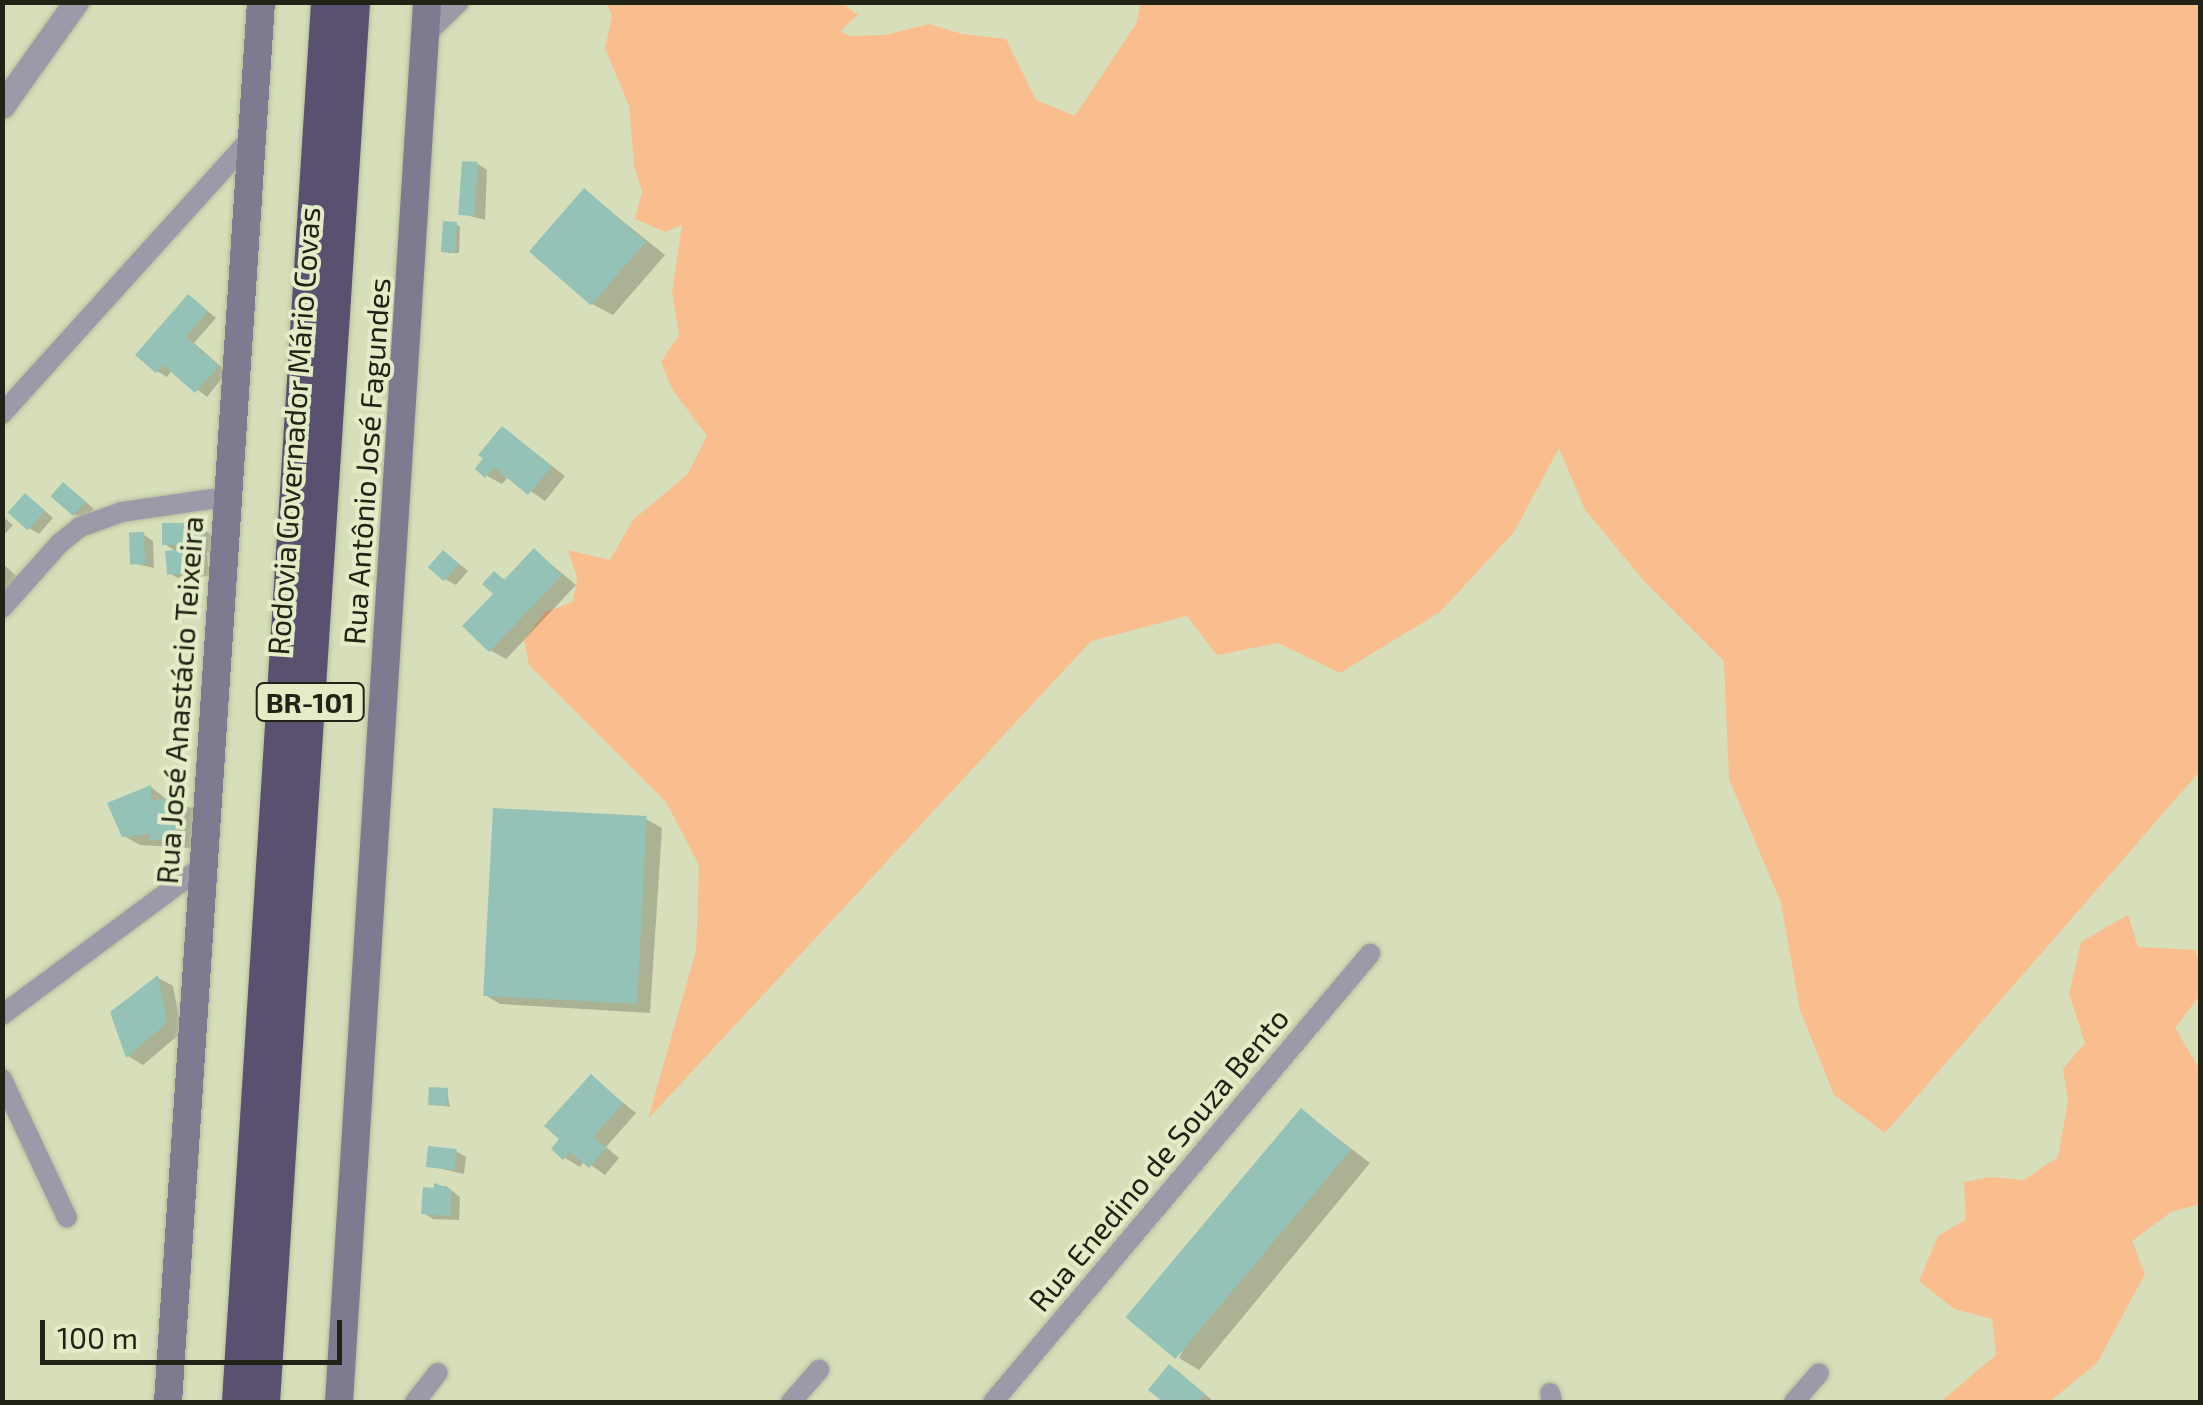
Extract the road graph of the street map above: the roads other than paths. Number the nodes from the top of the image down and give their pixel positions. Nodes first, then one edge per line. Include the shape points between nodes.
1 (76, 2) edge
2 (261, 2) edge
3 (326, 2) edge
4 (356, 2) edge
5 (427, 2) edge
6 (459, 2) edge
7 (425, 35) junction
8 (2, 106) edge
9 (250, 140) junction
10 (2, 414) edge
11 (225, 497) junction
12 (2, 608) edge
13 (201, 868) junction
14 (1370, 954) dead end
15 (2, 1016) edge
16 (2, 1079) edge
17 (67, 1218) dead end
18 (819, 1370) dead end
19 (438, 1373) dead end
20 (1819, 1373) dead end
21 (168, 1402) edge
22 (237, 1402) edge
23 (266, 1402) edge
24 (340, 1402) edge
25 (415, 1402) edge
26 (791, 1402) edge
27 (992, 1402) edge
28 (1794, 1402) edge

1 - 8 street
2 - 9 main road, Rua José Anastácio Teixeira
3 - 22 highway, Rodovia Governador Mário Covas / BR-101
4 - 23 highway, Rodovia Governador Mário Covas / BR-101
5 - 7 main road, Rua Antônio José Fagundes
6 - 7 street
7 - 24 main road, Rua Antônio José Fagundes
9 - 10 street
9 - 11 main road, Rua José Anastácio Teixeira
11 - 12 street via 122,512 80,527
11 - 13 main road, Rua José Anastácio Teixeira
13 - 15 street
13 - 21 main road, Rua José Anastácio Teixeira
14 - 27 street, Rua Enedino de Souza Bento
16 - 17 street
18 - 26 street
19 - 25 street
20 - 28 street

